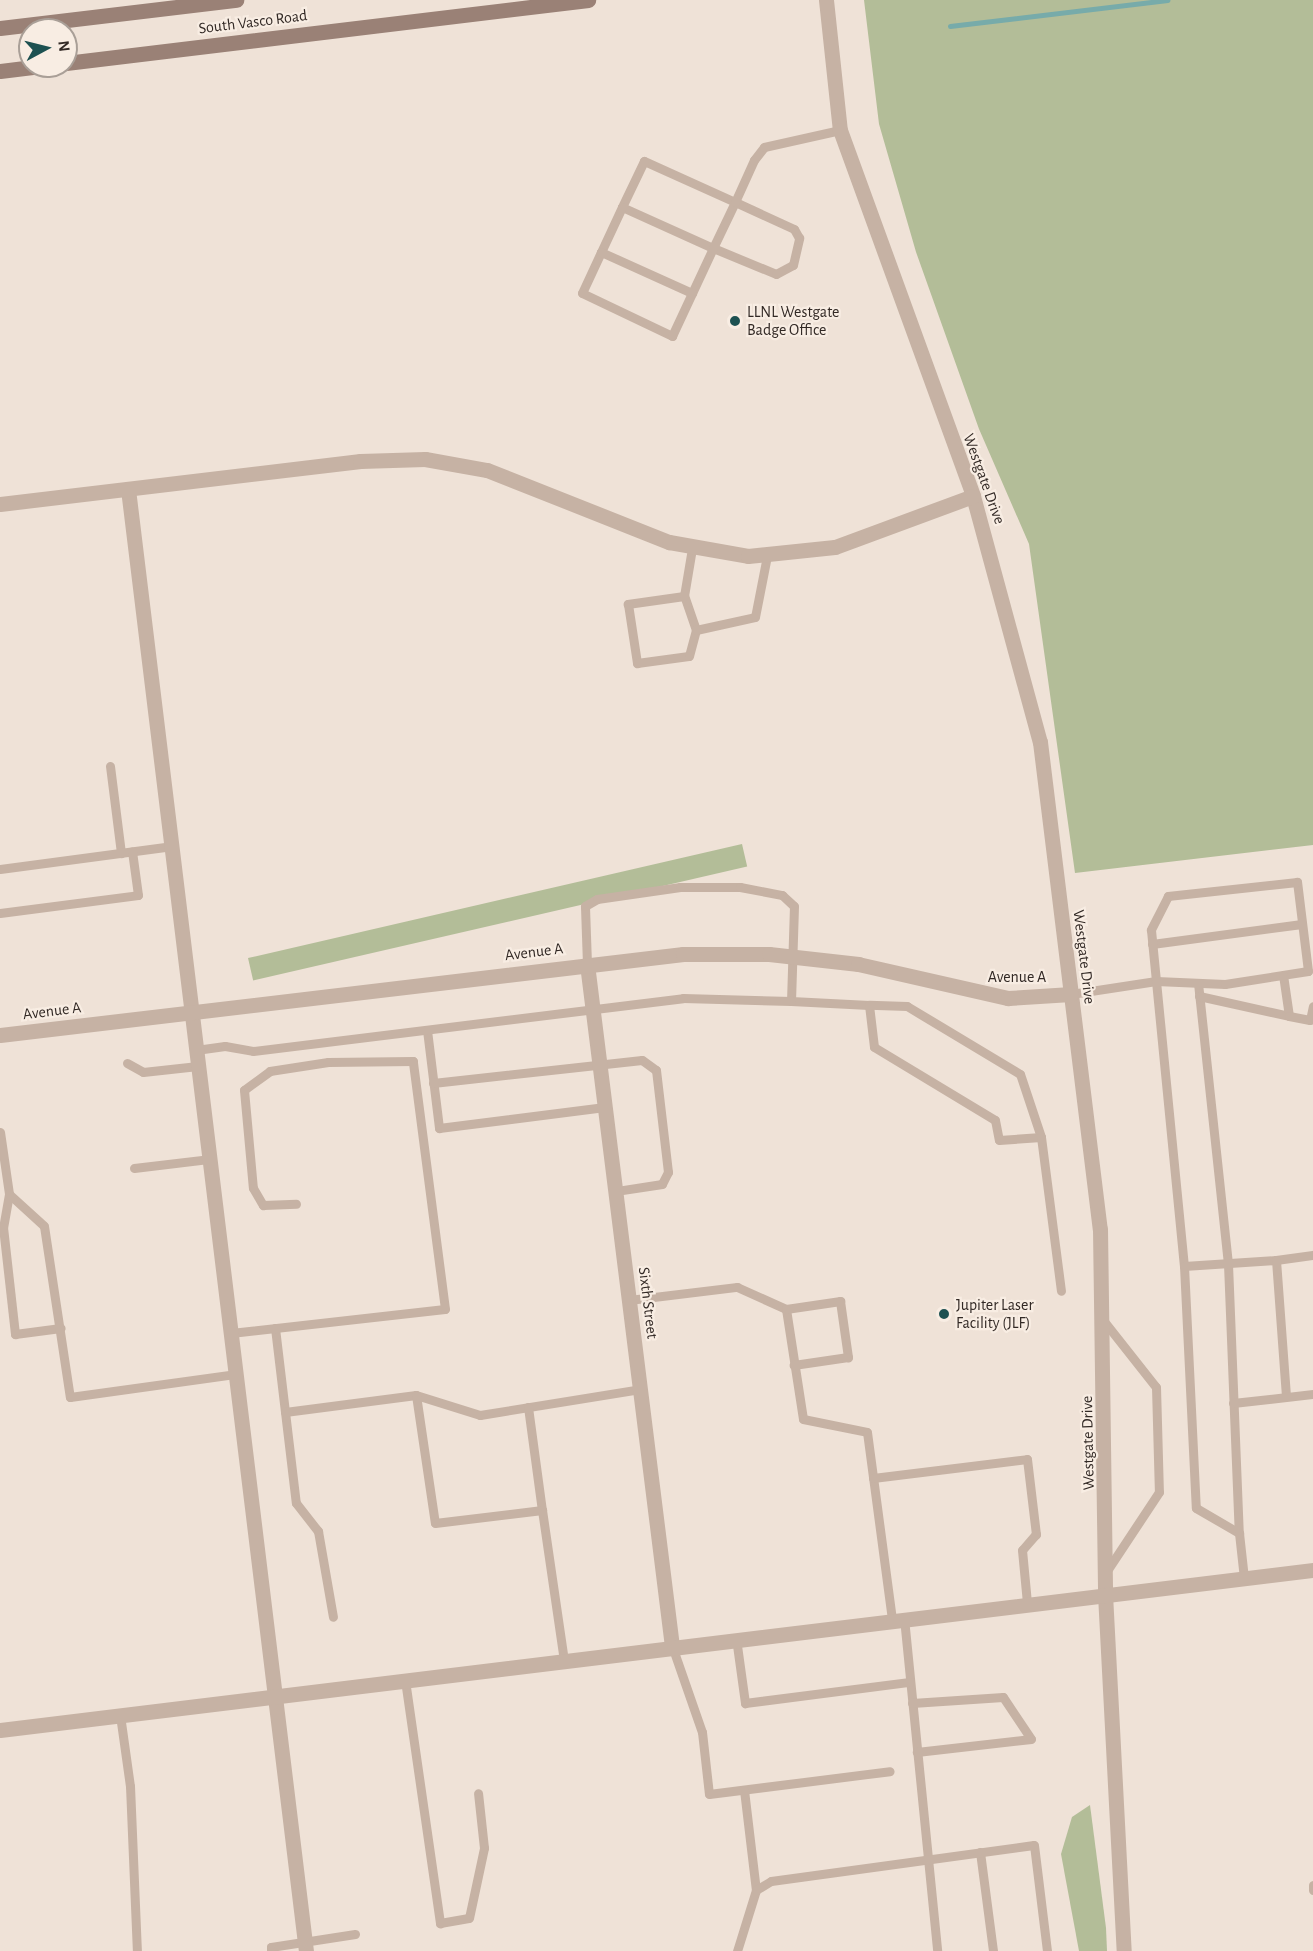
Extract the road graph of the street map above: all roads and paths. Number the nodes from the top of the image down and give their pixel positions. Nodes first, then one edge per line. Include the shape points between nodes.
1 (236, 0) edge
2 (588, 0) edge
3 (826, 0) edge
4 (0, 28) edge
5 (78, 62) edge
6 (18, 69) edge
7 (0, 71) edge
8 (840, 130) junction
9 (735, 202) junction
10 (622, 207) junction
11 (713, 248) junction
12 (601, 252) junction
13 (692, 293) junction
14 (128, 489) junction
15 (974, 496) junction
16 (0, 504) edge
17 (692, 548) junction
18 (767, 555) junction
19 (684, 596) junction
20 (696, 630) junction
21 (110, 766) dead end
22 (172, 846) junction
23 (132, 852) junction
24 (122, 853) junction
25 (0, 869) edge
26 (0, 913) edge
27 (1302, 924) junction
28 (1152, 944) junction
29 (791, 957) junction
30 (587, 964) junction
31 (1310, 970) edge
32 (1284, 975) junction
33 (1156, 981) junction
34 (1198, 983) junction
35 (1071, 994) junction
36 (1199, 996) junction
37 (791, 1001) junction
38 (869, 1005) junction
39 (1313, 1006) edge
40 (594, 1009) junction
41 (192, 1011) junction
42 (1289, 1016) junction
43 (427, 1030) junction
44 (0, 1035) edge
45 (196, 1050) junction
46 (127, 1064) dead end
47 (600, 1064) junction
48 (198, 1066) junction
49 (433, 1083) junction
50 (605, 1107) junction
51 (0, 1132) edge
52 (1041, 1137) junction
53 (210, 1159) junction
54 (134, 1168) dead end
55 (616, 1191) junction
56 (9, 1194) junction
57 (296, 1204) dead end
58 (1313, 1255) edge
59 (1276, 1260) junction
60 (1228, 1264) junction
61 (1184, 1266) junction
62 (1061, 1291) dead end
63 (629, 1300) junction
64 (786, 1310) junction
65 (1103, 1320) junction
66 (61, 1328) junction
67 (275, 1328) junction
68 (231, 1333) junction
69 (794, 1365) junction
70 (236, 1374) junction
71 (640, 1389) junction
72 (1313, 1394) edge
73 (416, 1395) junction
74 (1286, 1397) junction
75 (1233, 1402) junction
76 (528, 1407) junction
77 (285, 1412) junction
78 (873, 1478) junction
79 (542, 1510) junction
80 (1239, 1533) junction
81 (1108, 1569) junction
82 (1313, 1570) edge
83 (1244, 1578) junction
84 (1105, 1594) junction
85 (1028, 1603) junction
86 (333, 1617) dead end
87 (898, 1619) junction
88 (736, 1638) junction
89 (672, 1646) junction
90 (564, 1660) junction
91 (405, 1680) junction
92 (910, 1682) junction
93 (276, 1696) junction
94 (912, 1703) junction
95 (120, 1715) junction
96 (0, 1730) edge
97 (917, 1752) junction
98 (890, 1771) dead end
99 (744, 1790) junction
100 (478, 1793) dead end
101 (980, 1852) junction
102 (926, 1861) junction
103 (1313, 1885) edge
104 (756, 1890) junction
105 (1313, 1890) edge
106 (355, 1934) dead end
107 (305, 1946) edge
108 (137, 1951) edge
109 (271, 1951) edge
110 (737, 1951) edge
111 (937, 1951) edge
112 (993, 1951) edge
113 (1047, 1951) edge
114 (1124, 1951) edge

1 - 4 main road, South Vasco Road
2 - 5 main road, South Vasco Road
3 - 8 street, Westgate Drive
6 - 7 main road
8 - 9 lane via 764,147
8 - 15 street, Westgate Drive
9 - 10 lane via 644,161
9 - 11 lane
9 - 11 lane via 794,229 798,257 776,274
10 - 11 lane
10 - 12 lane
11 - 13 lane
12 - 13 lane
12 - 13 lane via 582,293 672,336
14 - 16 street
14 - 17 street via 360,461 425,459 488,470
14 - 22 street
15 - 18 street via 835,547
15 - 35 street, Westgate Drive via 1040,742
17 - 18 street
17 - 19 lane
18 - 20 lane via 755,617
19 - 20 lane
19 - 20 lane via 628,604 637,663 689,656
21 - 24 lane
22 - 23 lane
22 - 41 street
23 - 24 lane
23 - 26 lane via 138,895
24 - 25 lane
27 - 28 lane
27 - 28 lane via 1297,882 1168,896 1151,930
27 - 31 lane
28 - 33 lane
29 - 30 street, Avenue A via 683,954
29 - 30 lane via 794,906 782,895 740,887 680,887 597,899 585,906
29 - 35 street, Avenue A via 929,978 979,995
29 - 37 lane
30 - 40 street, Sixth Street
30 - 41 street, Avenue A
31 - 32 lane
32 - 34 lane
32 - 42 lane
33 - 34 lane
33 - 35 lane
33 - 61 lane
34 - 36 lane
35 - 65 street, Westgate Drive via 1100,1229
36 - 42 lane
36 - 60 lane
37 - 38 lane
37 - 40 lane via 683,998
38 - 52 lane via 907,1006 1020,1074
38 - 52 lane via 874,1047 994,1120 999,1140
39 - 42 lane via 1310,1020
40 - 43 lane
40 - 47 street, Sixth Street
41 - 44 street, Avenue A
41 - 45 street
43 - 45 lane via 253,1051 225,1046
43 - 49 lane
45 - 48 street
46 - 48 lane via 143,1072
47 - 49 lane
47 - 50 street, Sixth Street
47 - 55 lane via 642,1060 656,1070 668,1172 662,1184
48 - 53 street
49 - 50 lane via 439,1128
50 - 55 street, Sixth Street
51 - 56 lane
52 - 62 lane
53 - 54 lane
53 - 68 street
55 - 63 street, Sixth Street
56 - 66 lane via 45,1226
56 - 66 lane via 3,1227 15,1334
57 - 67 lane via 263,1205 253,1188 244,1090 270,1071 328,1062 413,1061 445,1309
58 - 59 lane
59 - 60 lane
59 - 74 lane
60 - 61 lane
60 - 75 lane
61 - 80 lane via 1196,1508
63 - 64 lane via 737,1287
63 - 71 street, Sixth Street
64 - 69 lane
64 - 69 lane via 840,1301 848,1357
65 - 81 street, Westgate Drive
65 - 81 lane via 1156,1387 1159,1492
66 - 70 lane via 70,1397
67 - 68 lane
67 - 77 lane
68 - 70 street
69 - 78 lane via 803,1419 867,1432
70 - 93 street
71 - 76 lane
71 - 89 street, Sixth Street
72 - 74 lane
73 - 76 lane via 480,1415
73 - 77 lane
73 - 79 lane via 435,1523
74 - 75 lane
75 - 80 lane
76 - 79 lane
77 - 86 lane via 296,1503 318,1531
78 - 85 lane via 1027,1459 1036,1534 1022,1550
78 - 87 lane
79 - 90 lane
80 - 83 lane
81 - 84 street, Westgate Drive
82 - 83 street
83 - 84 street
84 - 85 street
84 - 114 street, Westgate Drive
85 - 87 street
87 - 88 street
87 - 92 lane
88 - 89 street
88 - 92 lane via 745,1703
89 - 90 street
89 - 99 lane via 702,1732 709,1794
90 - 91 street
91 - 93 street
91 - 100 lane via 440,1923 469,1918 484,1848
92 - 94 lane
93 - 95 street
93 - 107 street
94 - 97 lane
94 - 97 lane via 1003,1697 1031,1739
95 - 96 street
95 - 108 lane via 130,1786
97 - 102 lane
98 - 99 lane
99 - 104 lane
101 - 102 lane
101 - 112 lane
101 - 113 lane via 1034,1845
102 - 104 lane via 771,1881
102 - 111 lane
103 - 105 lane
104 - 110 lane
106 - 107 lane
107 - 109 lane

